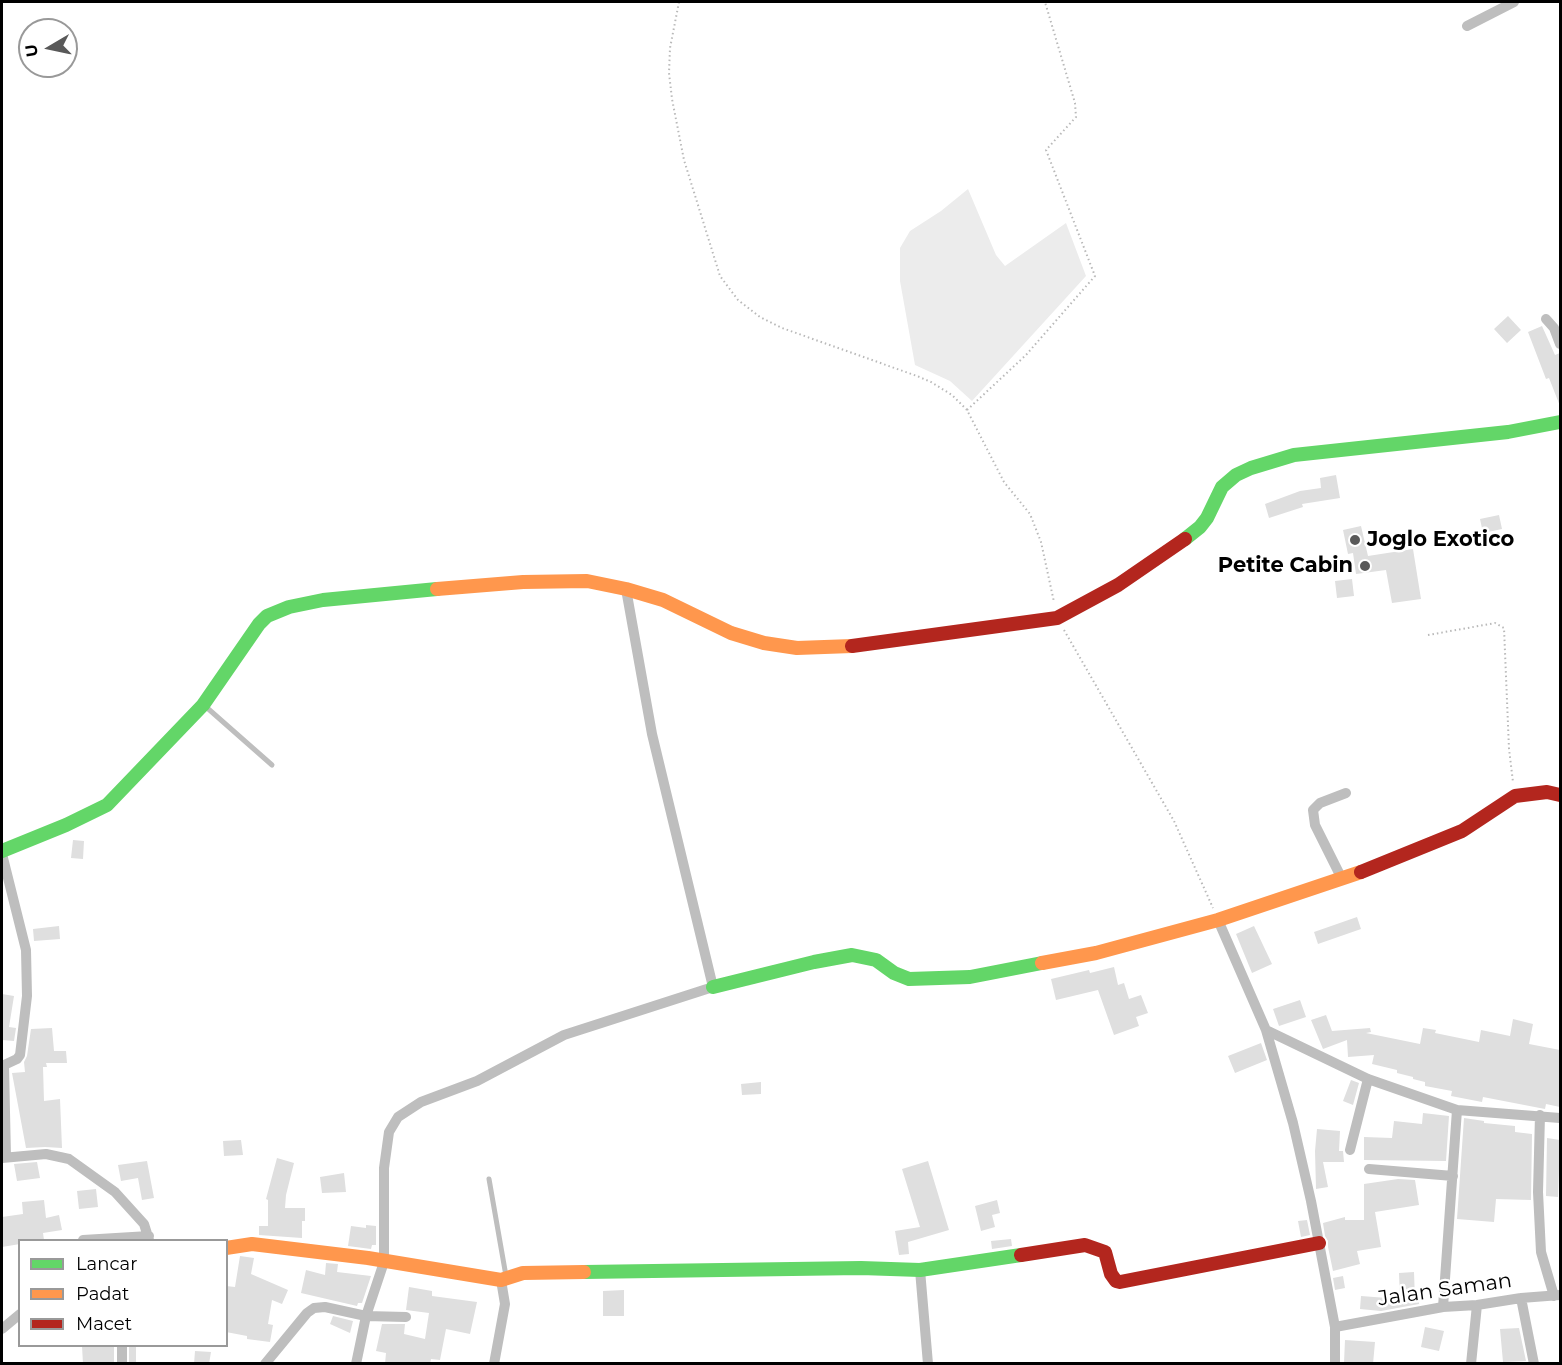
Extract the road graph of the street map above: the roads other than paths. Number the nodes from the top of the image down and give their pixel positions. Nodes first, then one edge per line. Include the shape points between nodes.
1 (1514, 2) edge
2 (1467, 26) dead end
3 (1546, 320) dead end
4 (1560, 344) edge
5 (1560, 422) edge
6 (627, 589) junction
7 (203, 705) junction
8 (272, 765) dead end
9 (1346, 792) dead end
10 (1560, 795) edge
11 (2, 853) edge
12 (1341, 877) junction
13 (1218, 920) junction
14 (713, 987) junction
15 (1266, 1030) junction
16 (3, 1066) edge
17 (1368, 1079) junction
18 (1457, 1110) junction
19 (1540, 1115) junction
20 (1560, 1118) edge
21 (1350, 1150) dead end
22 (4, 1158) edge
23 (1370, 1169) dead end
24 (1453, 1176) junction
25 (489, 1179) dead end
26 (149, 1238) edge
27 (116, 1239) edge
28 (1319, 1243) junction
29 (228, 1248) edge
30 (384, 1262) junction
31 (920, 1270) junction
32 (504, 1279) junction
33 (1557, 1296) edge
34 (1521, 1298) junction
35 (1477, 1305) junction
36 (1443, 1307) junction
37 (18, 1316) edge
38 (366, 1316) junction
39 (406, 1317) dead end
40 (1335, 1327) junction
41 (2, 1329) edge
42 (122, 1347) edge
43 (122, 1364) edge
44 (265, 1364) edge
45 (356, 1364) edge
46 (494, 1364) edge
47 (928, 1364) edge
48 (1335, 1364) edge
49 (1471, 1364) edge
50 (1534, 1364) edge

1 - 2 street
3 - 4 street
5 - 6 street via 1508,432 1294,455 1251,468 1222,486 1200,527 1118,585 1057,618 852,646 797,648 731,633 663,600
6 - 7 street via 587,581 523,582 393,592 289,607 267,616 259,624
6 - 14 street via 652,734
7 - 8 lane
7 - 11 street via 107,805
9 - 12 street via 1313,810 1316,825
10 - 12 street via 1547,792 1515,796 1462,831
11 - 16 street via 26,951 27,996 20,1055
12 - 13 street
13 - 14 street via 1096,953 970,977 909,978 876,960 852,955
13 - 15 street
14 - 30 street via 564,1035 477,1081 421,1102 398,1117 389,1132 384,1157
15 - 17 street
15 - 28 street via 1293,1123
16 - 22 street
17 - 18 street
17 - 21 street
18 - 19 street
18 - 24 street
19 - 20 street
19 - 33 street via 1538,1192 1542,1252
22 - 26 street via 46,1154 69,1159 115,1192 144,1224
23 - 24 street
24 - 36 street
25 - 32 lane
26 - 27 street
28 - 31 street via 1120,1282 1111,1274 1105,1252 1086,1245
28 - 40 street
29 - 30 street via 252,1244
30 - 32 street
30 - 38 street
31 - 32 street via 523,1273
31 - 47 street
32 - 46 street via 505,1304
33 - 34 street, Jalan Saman
34 - 35 street, Jalan Saman
34 - 50 street
35 - 36 street, Jalan Saman
35 - 49 street
36 - 40 street, Jalan Saman
37 - 41 street
38 - 39 street
38 - 44 street via 314,1308
38 - 45 street
40 - 48 street
42 - 43 street

